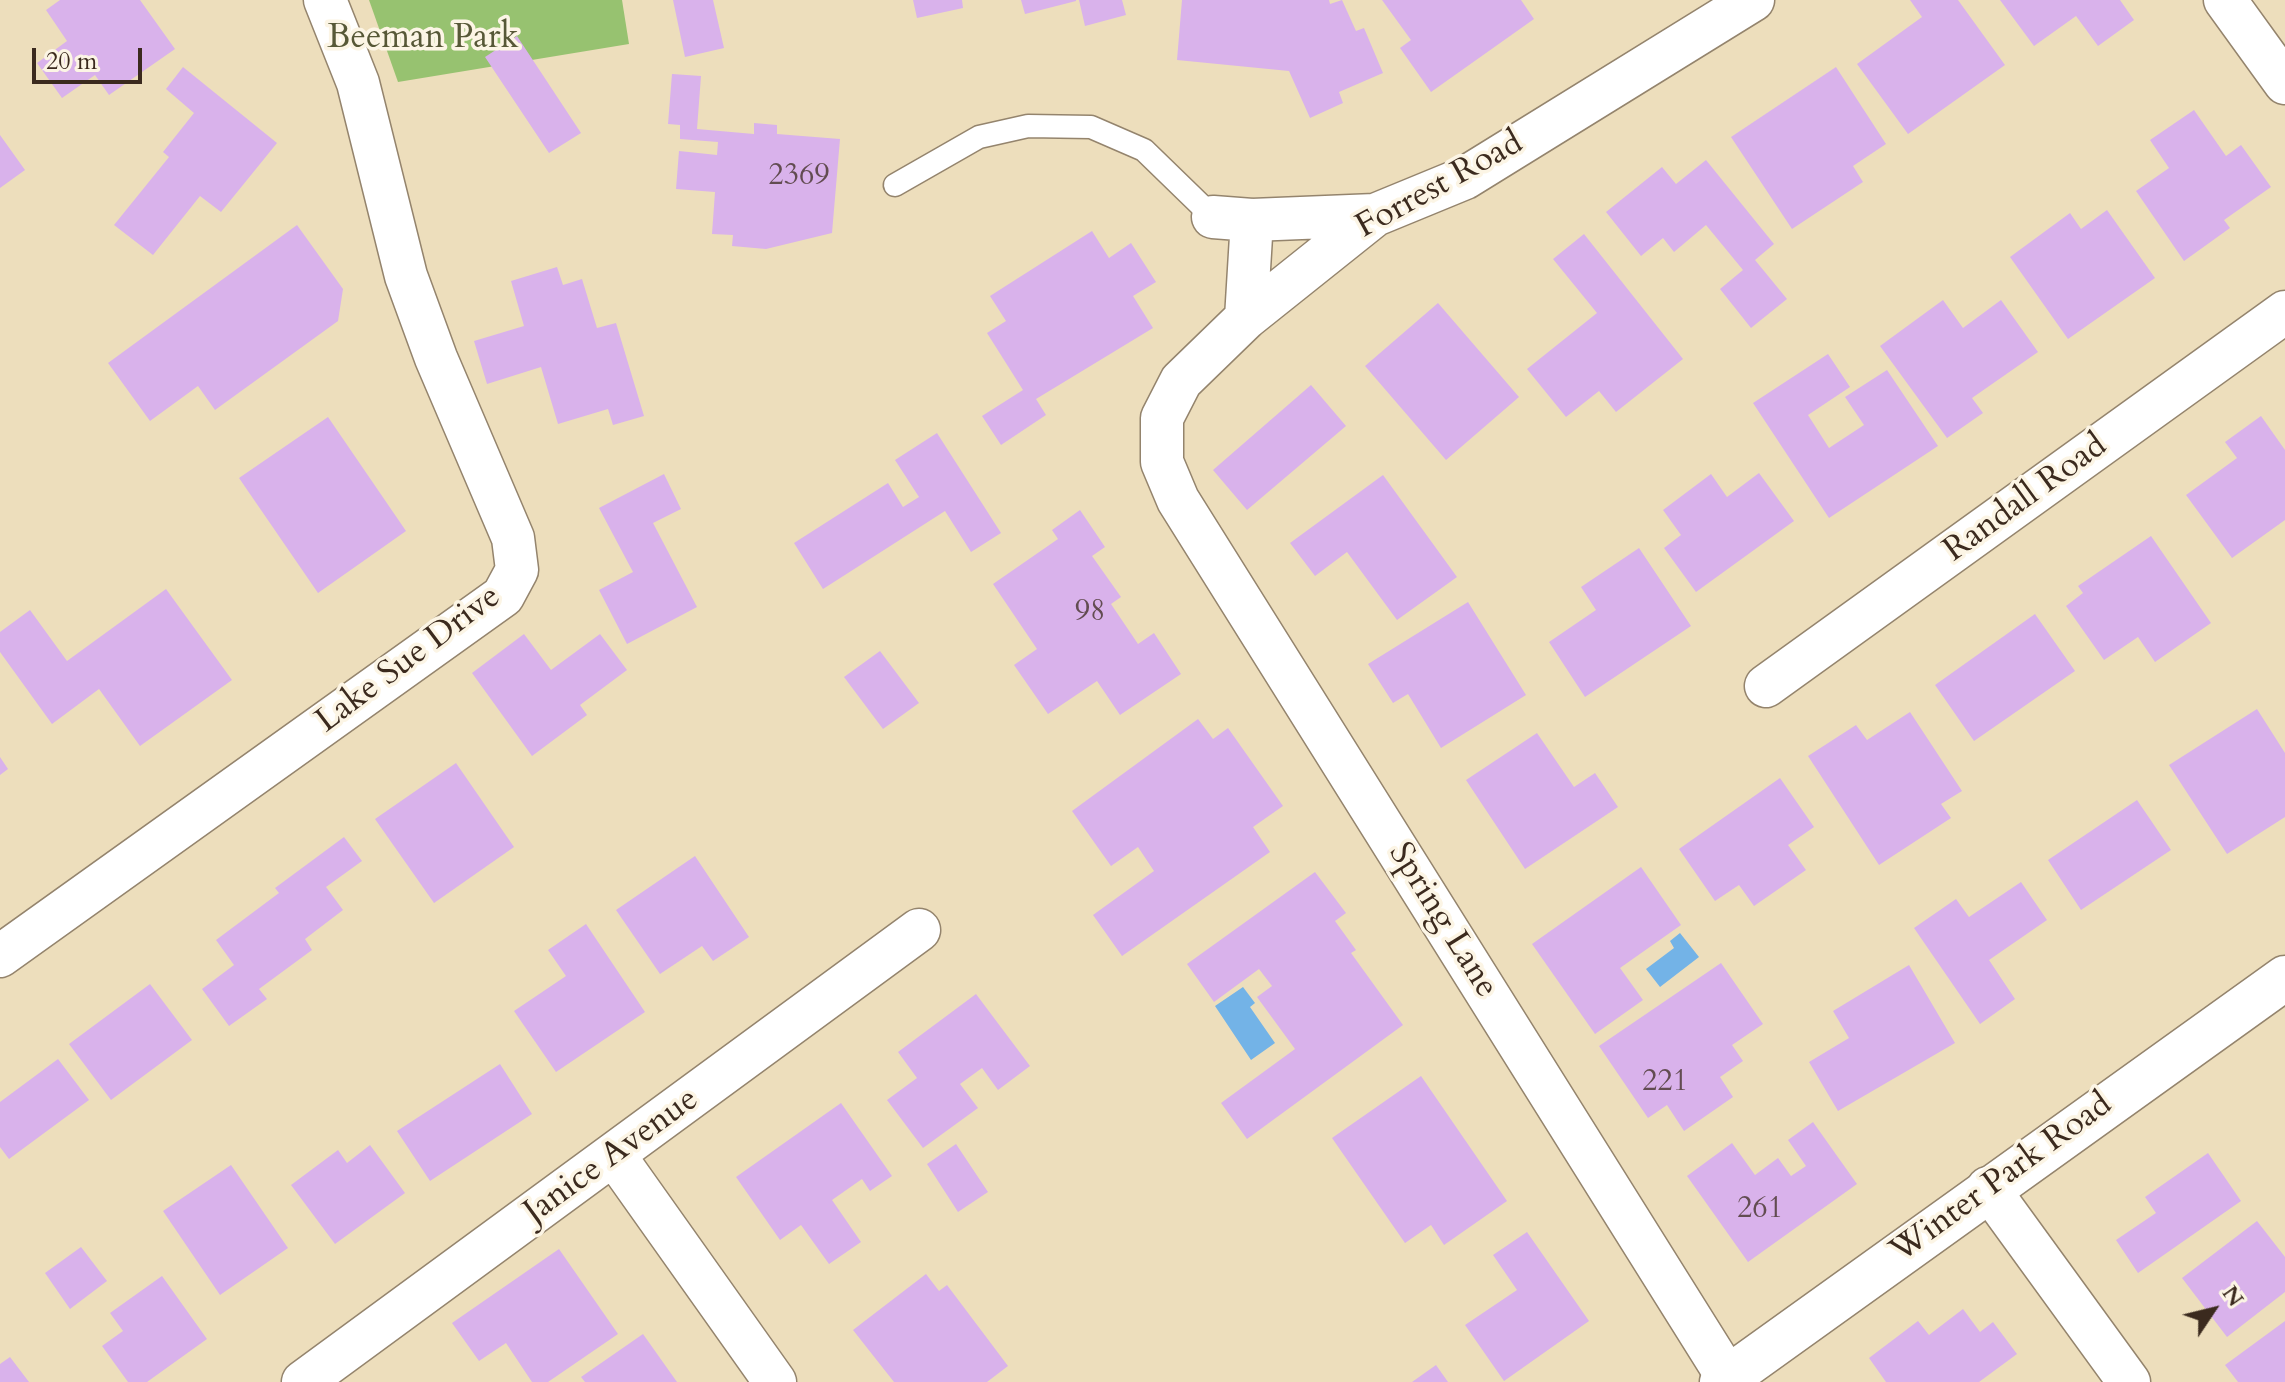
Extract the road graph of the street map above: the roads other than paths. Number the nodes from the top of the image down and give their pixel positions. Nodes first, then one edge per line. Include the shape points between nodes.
1 (325, 0) edge
2 (1753, 0) edge
3 (2225, 0) edge
4 (2285, 83) edge
5 (895, 185) dead end
6 (1375, 215) junction
7 (1232, 218) junction
8 (2285, 312) edge
9 (1246, 318) junction
10 (1162, 462) joint
11 (1766, 686) dead end
12 (919, 930) dead end
13 (0, 956) edge
14 (2285, 978) edge
15 (614, 1155) junction
16 (1988, 1188) junction
17 (1725, 1380) edge
18 (303, 1382) edge
19 (775, 1382) edge
20 (2129, 1382) edge

1 - 13 street, Lake Sue Drive via 358,83 406,276 513,538 517,570 503,596
2 - 6 street, Forrest Road via 1465,178
3 - 4 street
5 - 7 lane via 979,137 1028,126 1091,127 1144,150
6 - 7 street
6 - 9 street, Forrest Road
7 - 9 street
8 - 11 street, Randall Road
9 - 10 street, Forrest Road via 1181,381 1162,418
10 - 17 street, Spring Lane via 1186,514
12 - 15 street, Janice Avenue
14 - 16 street, Winter Park Road
15 - 18 street, Janice Avenue
15 - 19 street
16 - 17 street, Winter Park Road
16 - 20 street

